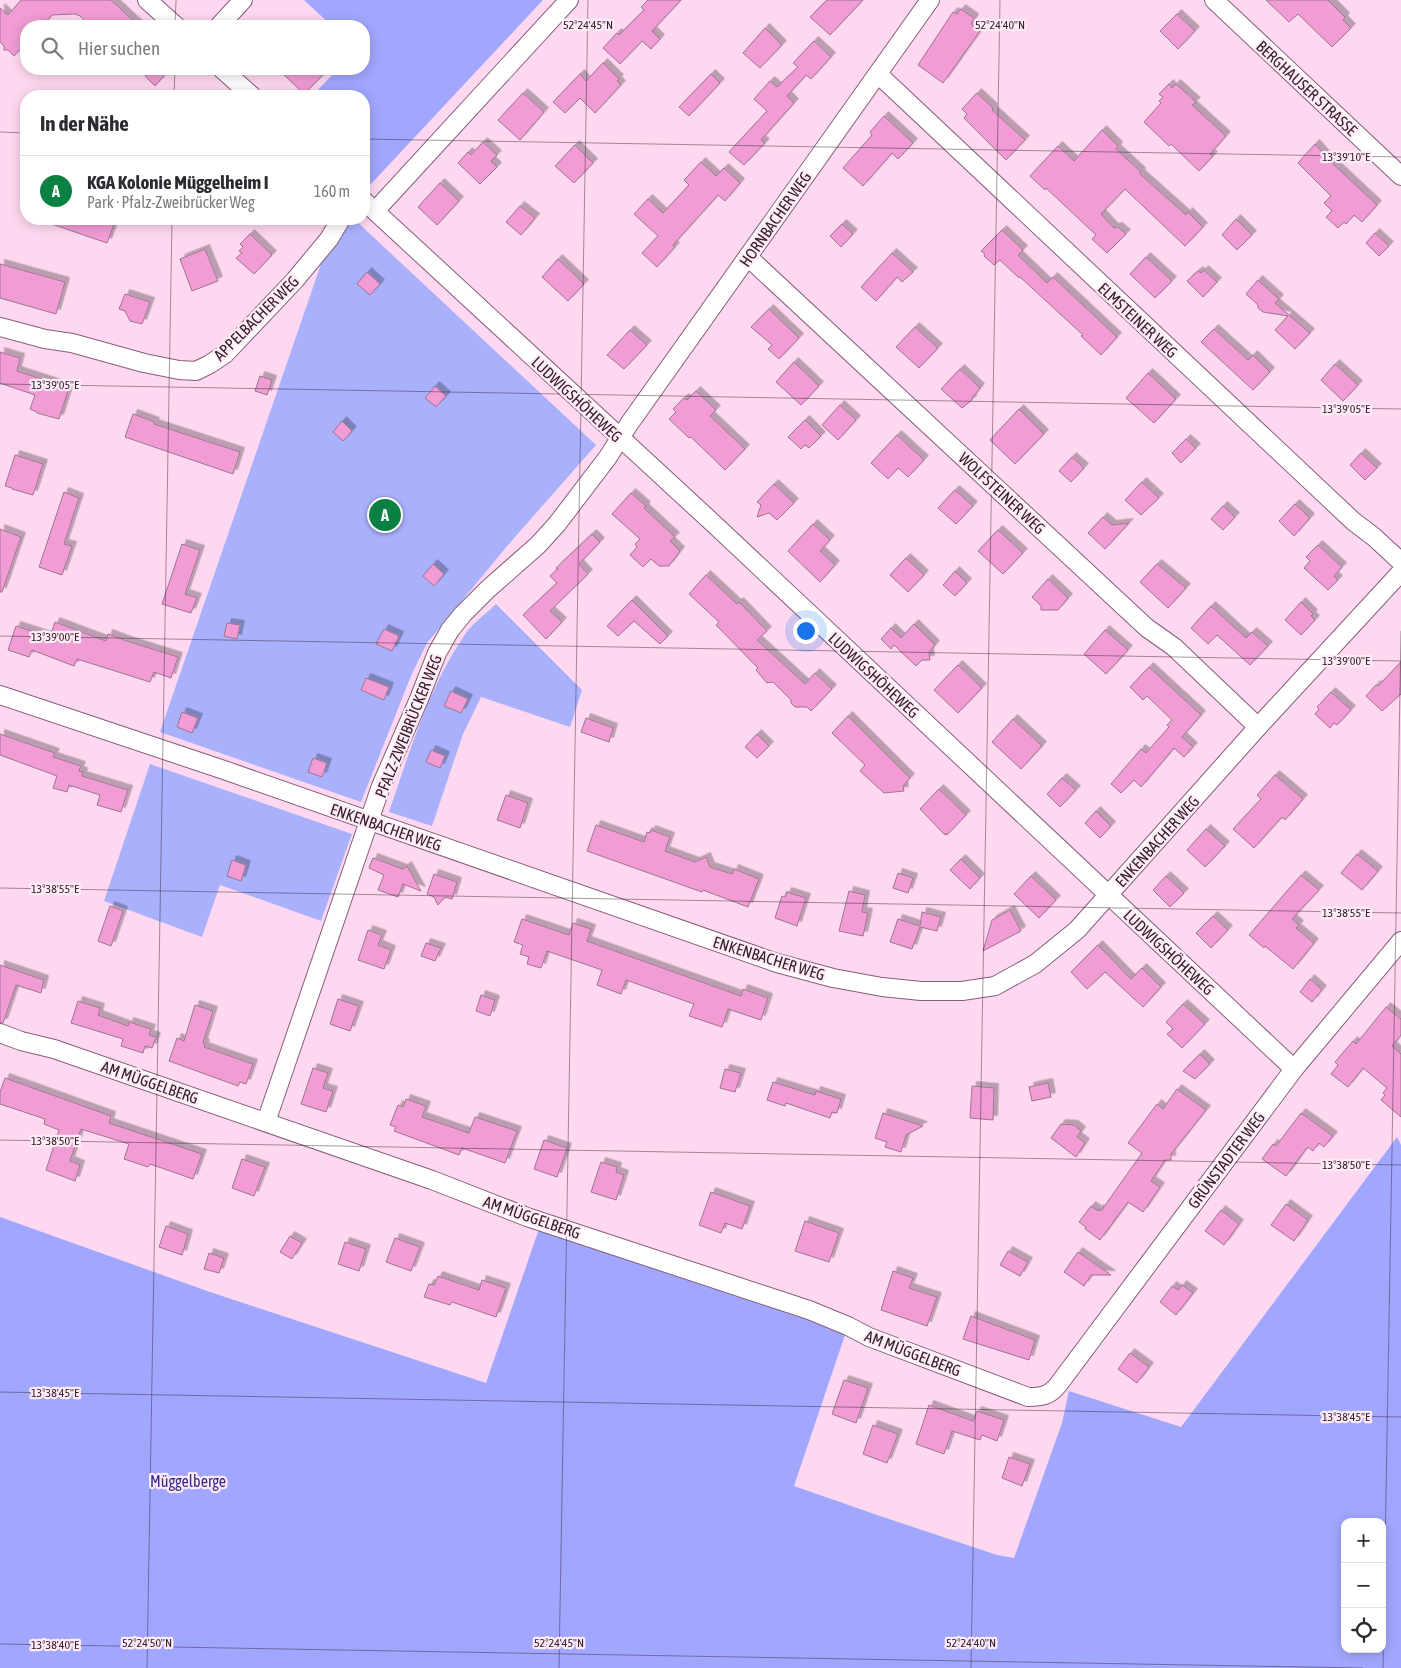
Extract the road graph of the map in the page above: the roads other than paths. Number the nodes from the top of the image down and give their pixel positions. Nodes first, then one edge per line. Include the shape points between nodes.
1 (147, 0) edge
2 (243, 0) edge
3 (569, 0) edge
4 (930, 0) edge
5 (1214, 0) edge
6 (169, 20) edge
7 (225, 20) edge
8 (878, 74) junction
9 (229, 75) edge
10 (245, 90) edge
11 (1401, 176) edge
12 (370, 205) edge
13 (370, 207) edge
14 (337, 225) edge
15 (748, 257) junction
16 (0, 327) edge
17 (619, 438) junction
18 (1401, 562) edge
19 (1401, 572) edge
20 (0, 694) edge
21 (1258, 728) junction
22 (370, 822) junction
23 (1108, 895) junction
24 (1401, 941) edge
25 (0, 1033) edge
26 (1294, 1069) junction
27 (266, 1122) junction
28 (1058, 1385) joint

1 - 6 street
2 - 7 street
3 - 12 street
4 - 8 street, HORNBACHER WEG
5 - 11 street, BERGHAUSER STRASSE
8 - 15 street, HORNBACHER WEG
8 - 18 street, ELMSTEINER WEG via 1353,521
9 - 10 street
13 - 17 street, LUDWIGSHÖHEWEG
14 - 16 street, APPELBACHER WEG via 295,280 225,354 196,371 179,370
15 - 17 street, HORNBACHER WEG
15 - 21 street, WOLFSTEINER WEG via 1140,621 1174,647
17 - 22 street, PFALZ-ZWEIBRÜCKER WEG via 557,524 450,630 437,652 381,786
17 - 23 street, LUDWIGSHÖHEWEG
19 - 21 street, ENKENBACHER WEG
20 - 22 street, ENKENBACHER WEG
21 - 23 street, ENKENBACHER WEG
22 - 23 street, ENKENBACHER WEG via 777,963 832,978 921,991 962,992 995,986 1035,964 1077,930
22 - 27 street, PFALZ-ZWEIBRÜCKER WEG
23 - 26 street, LUDWIGSHÖHEWEG
24 - 26 street, GRÜNSTADTER WEG
25 - 27 street, AM MÜGGELBERG
26 - 28 street, GRÜNSTADTER WEG
27 - 28 street, AM MÜGGELBERG via 527,1217 809,1310 869,1337 1028,1397 1051,1393

